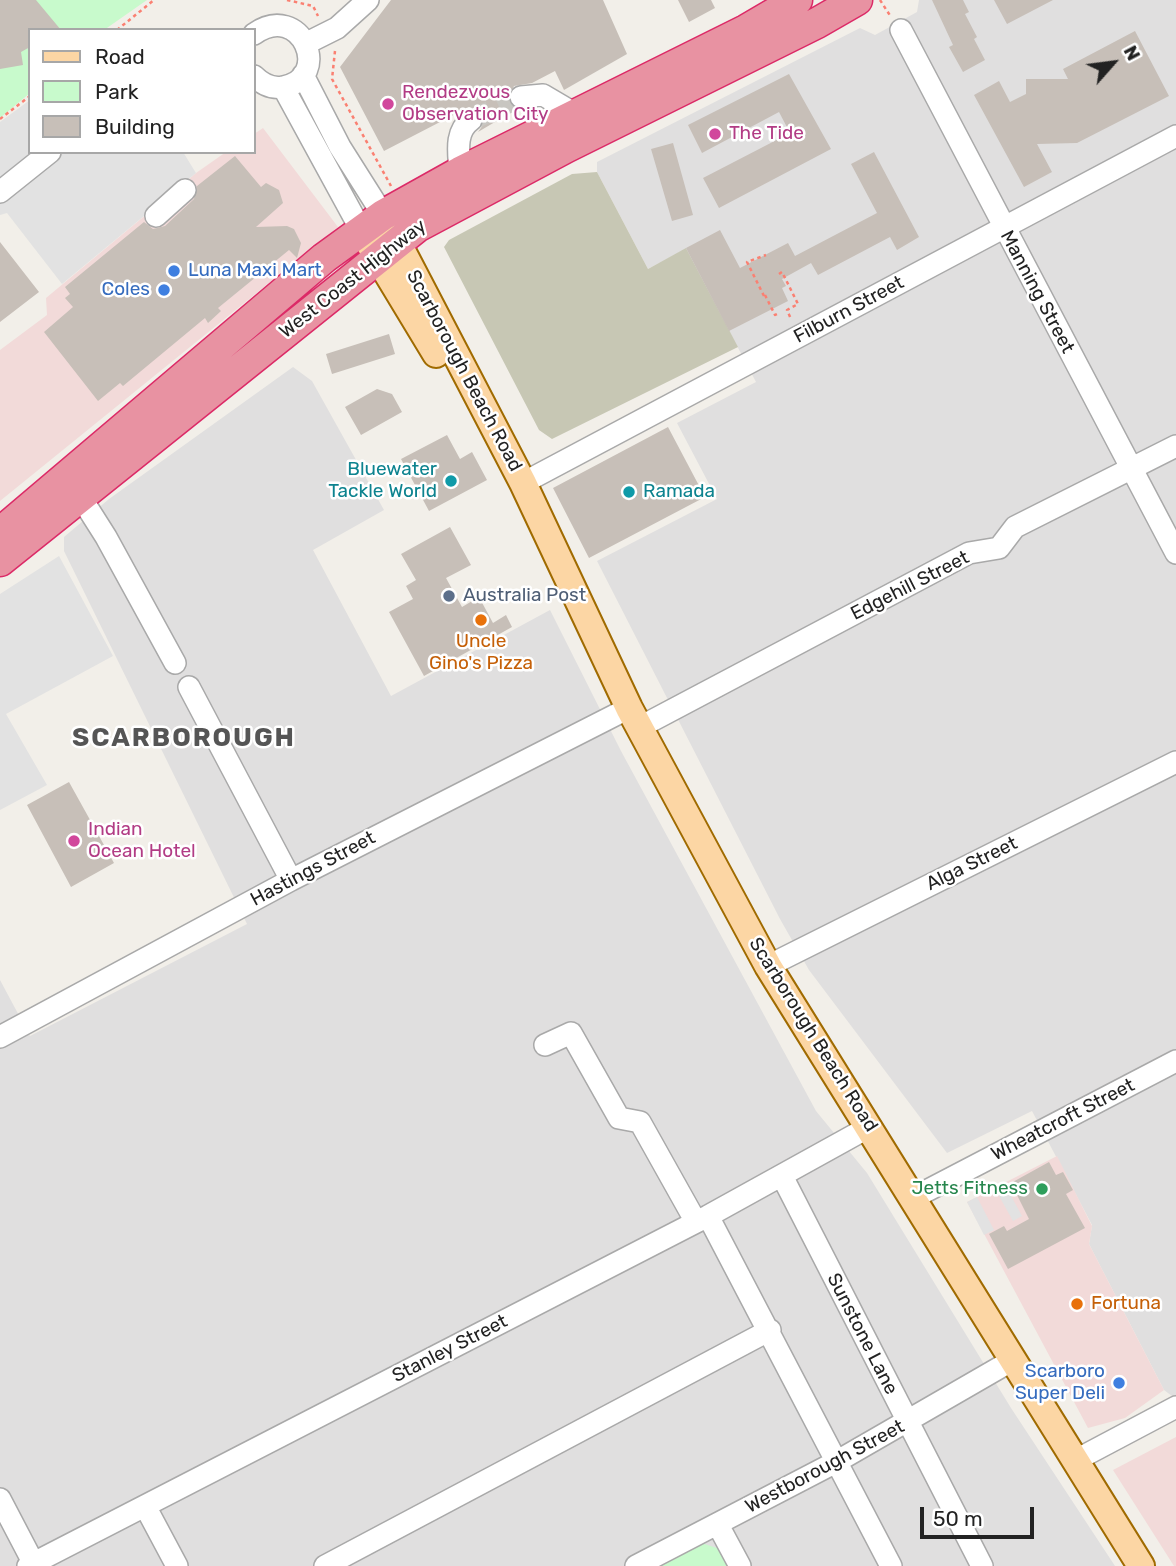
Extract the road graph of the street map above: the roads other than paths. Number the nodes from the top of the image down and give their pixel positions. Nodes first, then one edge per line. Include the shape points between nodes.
1 (368, 0) edge
2 (797, 0) edge
3 (858, 0) edge
4 (901, 30) dead end
5 (256, 32) edge
6 (307, 43) junction
7 (303, 75) junction
8 (256, 77) edge
9 (283, 87) junction
10 (521, 97) tunnel mouth
11 (577, 115) junction
12 (471, 120) tunnel mouth
13 (1176, 136) edge
14 (48, 154) edge
15 (460, 172) junction
16 (186, 190) dead end
17 (0, 192) edge
18 (380, 212) junction
19 (156, 216) dead end
20 (1003, 228) junction
21 (387, 250) junction
22 (1176, 446) edge
23 (1130, 470) junction
24 (523, 483) junction
25 (80, 496) junction
26 (0, 533) edge
27 (1176, 553) edge
28 (0, 561) edge
29 (175, 663) dead end
30 (189, 687) dead end
31 (635, 717) junction
32 (1176, 762) edge
33 (291, 880) junction
34 (768, 966) junction
35 (0, 1037) edge
36 (545, 1045) dead end
37 (1176, 1061) edge
38 (869, 1127) junction
39 (782, 1176) junction
40 (913, 1198) junction
41 (702, 1219) junction
42 (770, 1331) junction
43 (1011, 1361) junction
44 (1176, 1407) edge
45 (907, 1423) junction
46 (1076, 1461) junction
47 (836, 1462) junction
48 (0, 1499) edge
49 (145, 1506) junction
50 (718, 1525) junction
51 (0, 1529) edge
52 (29, 1565) edge
53 (177, 1566) edge
54 (325, 1566) edge
55 (636, 1566) edge
56 (740, 1566) edge
57 (891, 1566) edge
58 (982, 1566) edge
59 (1141, 1566) edge

1 - 6 street via 327,34
2 - 11 highway, West Coast Highway
3 - 21 highway, West Coast Highway via 567,147 424,223
4 - 20 street, Manning Street
5 - 6 street via 278,24 296,29
6 - 7 street via 309,60
7 - 9 street
7 - 18 street, Scarborough Beach Road
8 - 9 street via 268,86
9 - 18 street, Scarborough Beach Road
10 - 11 street via 543,95
11 - 15 highway, West Coast Highway
12 - 15 street via 459,140
13 - 20 street, Filburn Street
14 - 17 street
15 - 18 highway, West Coast Highway
16 - 19 street
18 - 21 main road, Scarborough Beach Road
18 - 26 highway, West Coast Highway
20 - 23 street, Manning Street
20 - 24 street, Filburn Street
21 - 24 main road, Scarborough Beach Road
21 - 25 highway, West Coast Highway
22 - 23 street, Edgehill Street
23 - 27 street, Manning Street
23 - 31 street, Edgehill Street via 1015,527 999,548 969,554
24 - 31 main road, Scarborough Beach Road
25 - 28 highway, West Coast Highway
25 - 29 street
30 - 33 street
31 - 33 street, Hastings Street
31 - 34 main road, Scarborough Beach Road
32 - 34 street, Alga Street
33 - 35 street, Hastings Street
34 - 38 main road, Scarborough Beach Road
36 - 41 street via 571,1032 619,1118 640,1122
37 - 40 street, Wheatcroft Street
38 - 39 street, Stanley Street
38 - 40 main road, Scarborough Beach Road
39 - 41 street, Stanley Street
39 - 45 street, Sunstone Lane
40 - 43 main road, Scarborough Beach Road
41 - 42 street
41 - 49 street, Stanley Street
42 - 47 street
42 - 54 street
43 - 45 street, Westborough Street
43 - 46 main road, Scarborough Beach Road
44 - 46 street
45 - 47 street, Westborough Street
45 - 58 street, Sunstone Lane
46 - 59 main road, Scarborough Beach Road
47 - 50 street, Westborough Street
47 - 57 street
48 - 52 street
49 - 52 street, Stanley Street
49 - 53 street
50 - 55 street, Westborough Street
50 - 56 street
51 - 52 street

